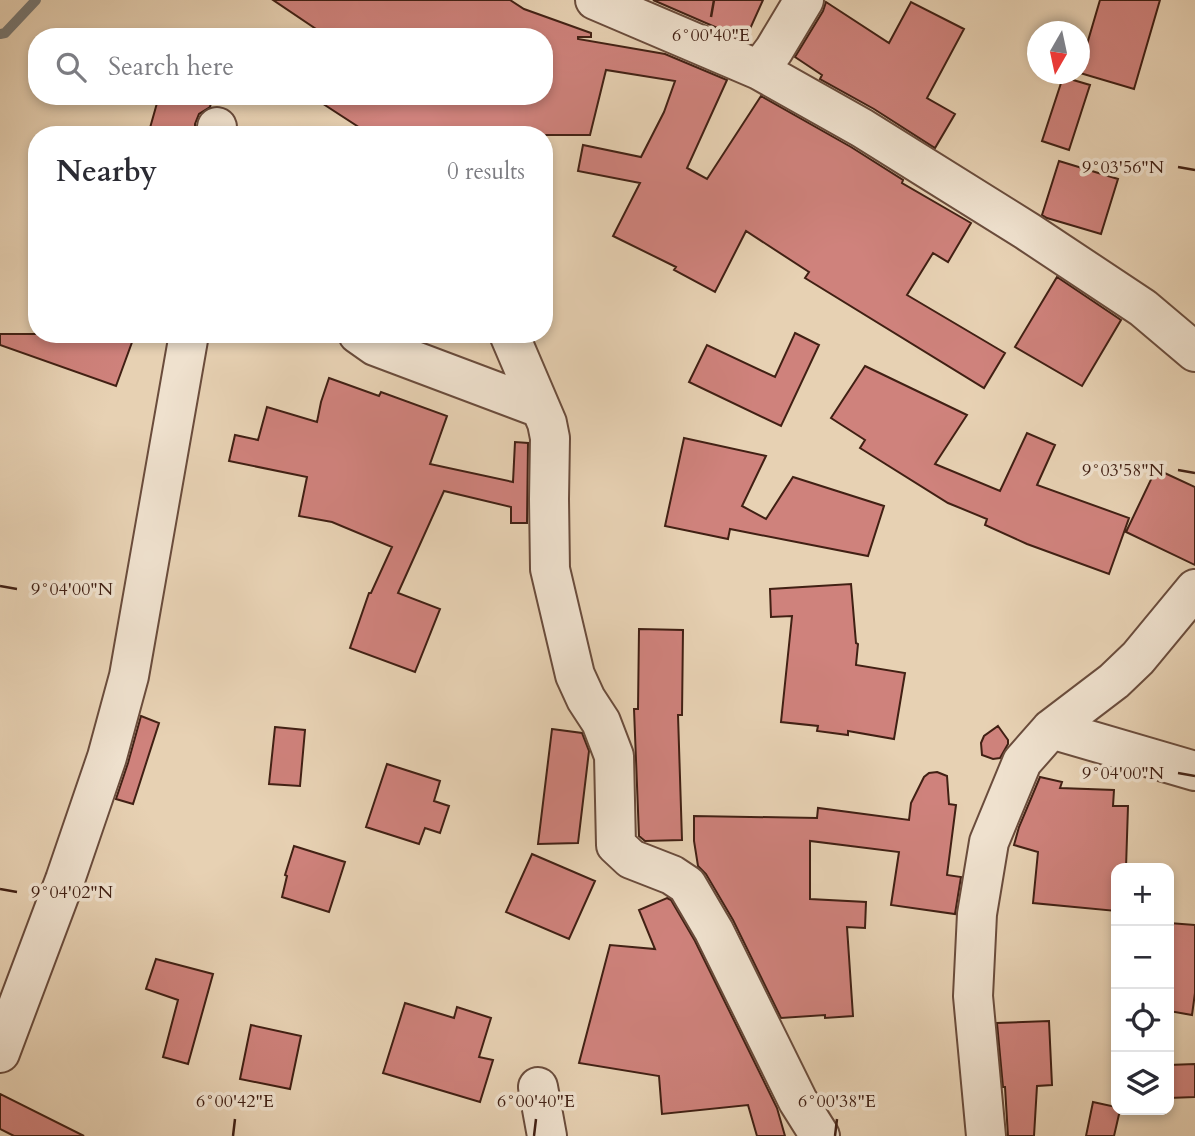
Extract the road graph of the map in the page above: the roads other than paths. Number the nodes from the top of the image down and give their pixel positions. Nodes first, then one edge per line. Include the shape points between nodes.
1 (595, 0) edge
2 (804, 0) edge
3 (759, 70) junction
4 (187, 343) edge
5 (371, 343) edge
6 (513, 343) edge
7 (1195, 352) edge
8 (540, 408) junction
9 (1195, 589) edge
10 (1051, 729) junction
11 (1195, 771) edge
12 (0, 1053) edge
13 (538, 1087) dead end
14 (547, 1136) edge
15 (820, 1136) edge
16 (986, 1136) edge

1 - 3 street
2 - 3 street
3 - 7 street via 1027,231 1143,308
4 - 12 street via 129,676 74,855
5 - 8 street
6 - 8 street
8 - 15 street via 550,438 550,569 575,675 614,756 616,845 631,859 687,885
9 - 10 street via 1138,658
10 - 11 street
10 - 16 street via 1022,762 989,842 977,914 973,996
13 - 14 street

